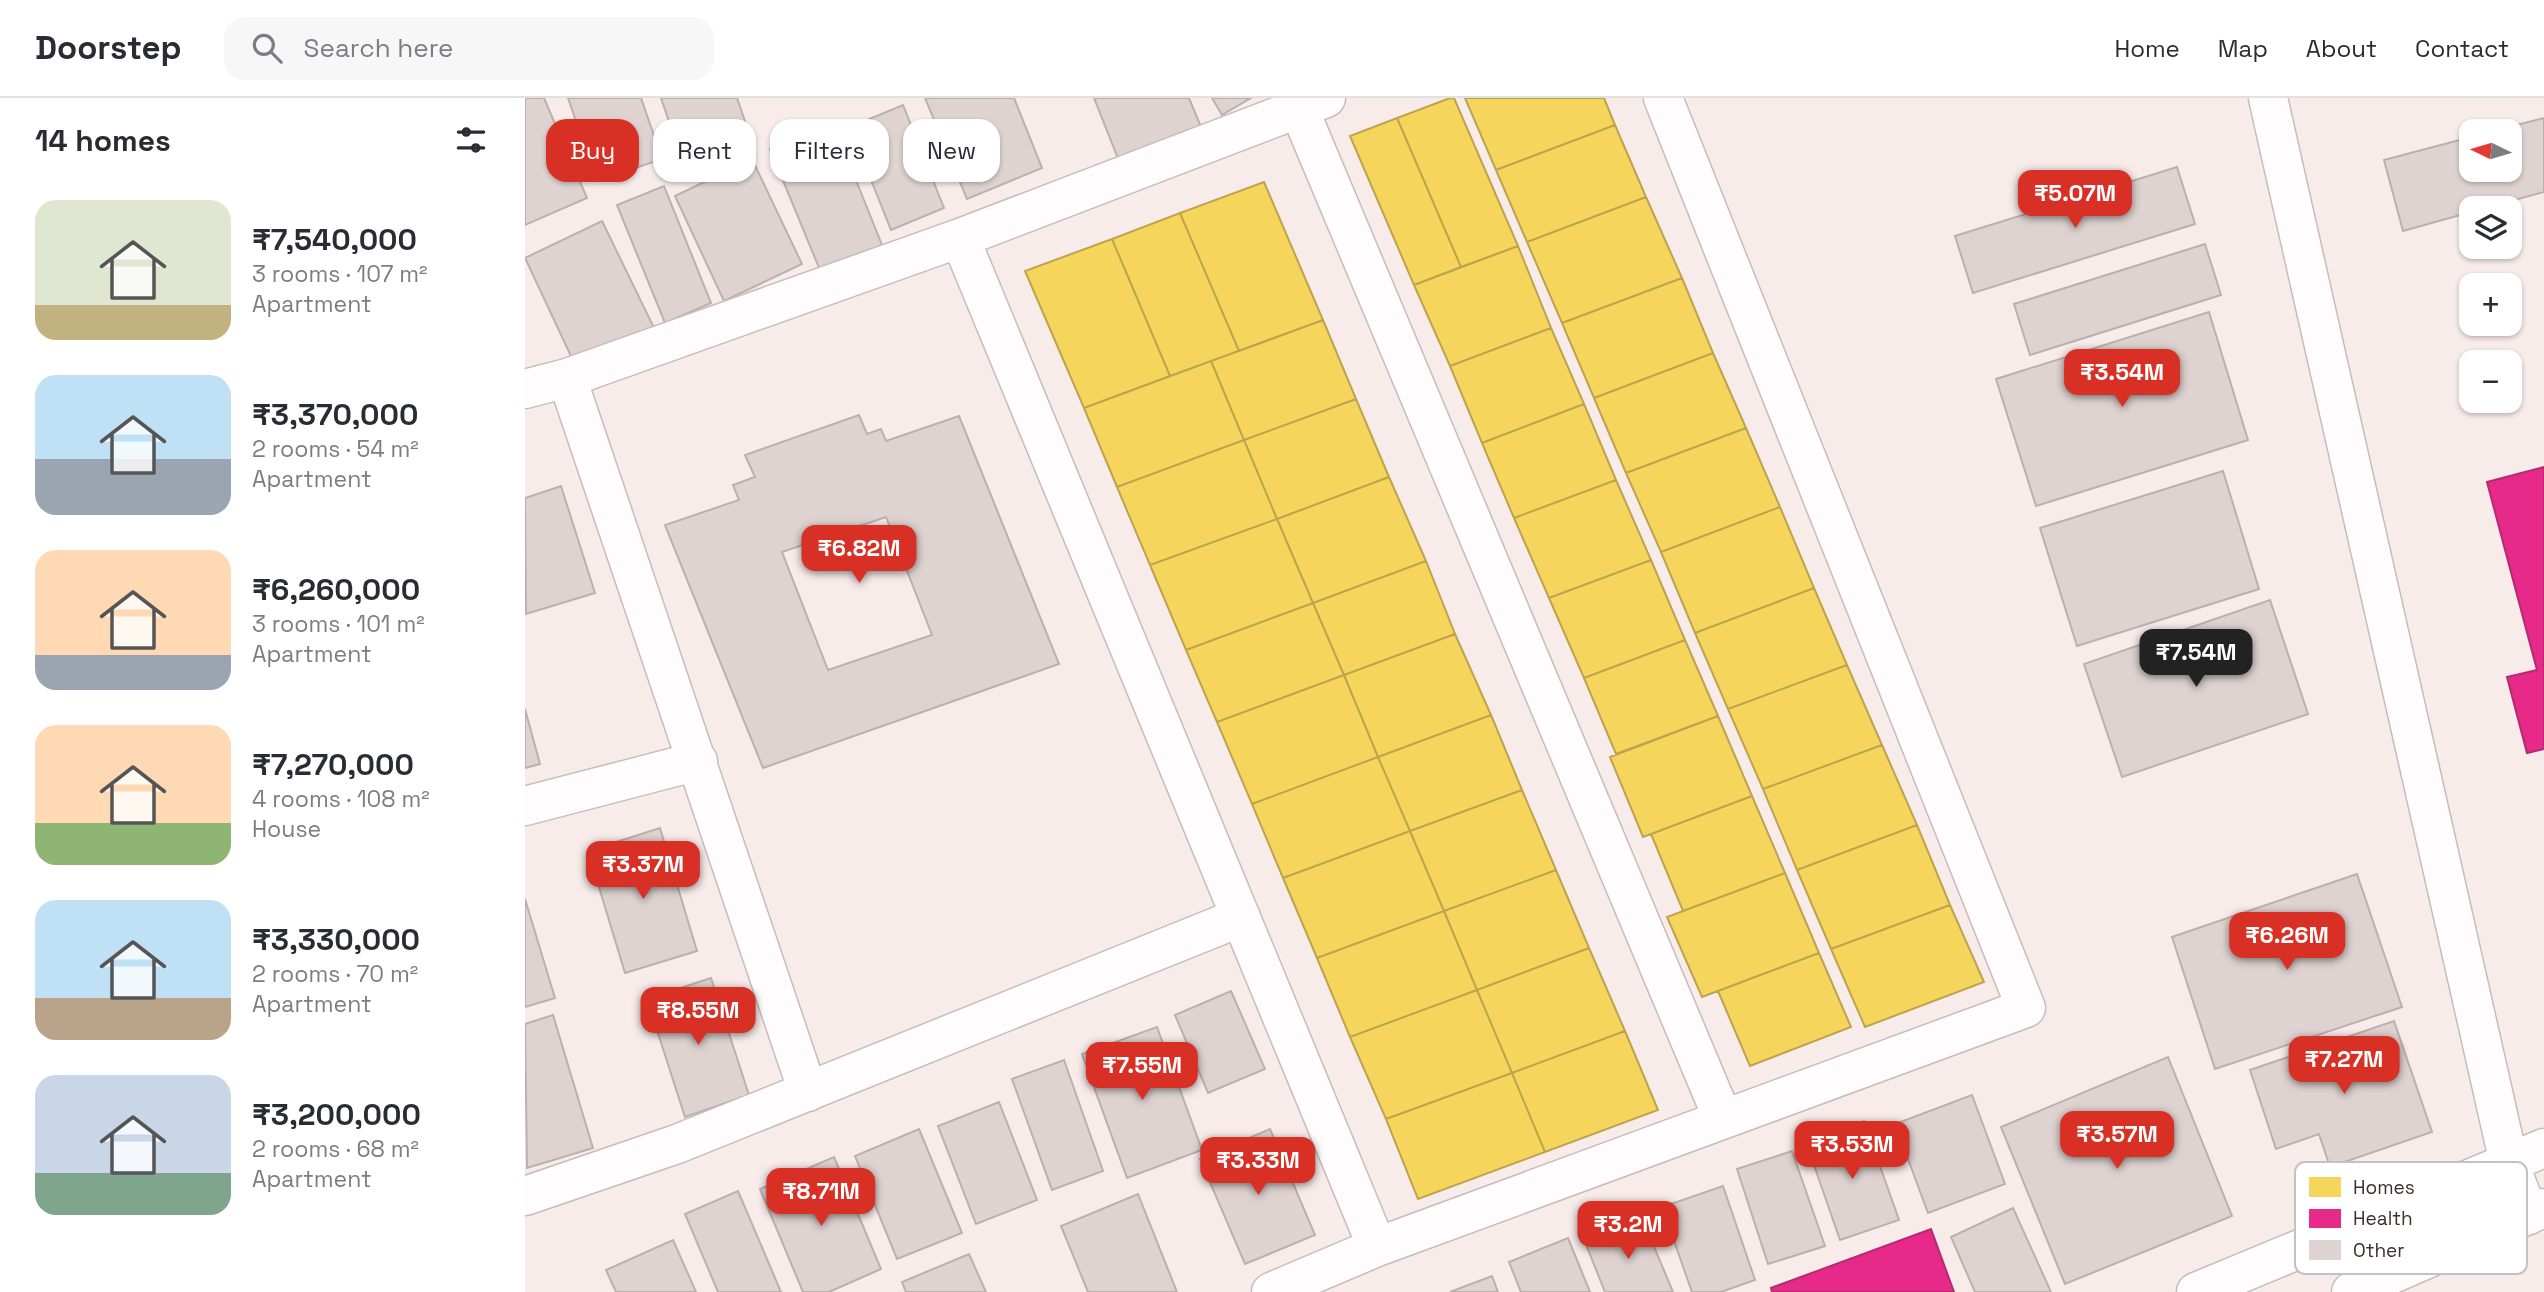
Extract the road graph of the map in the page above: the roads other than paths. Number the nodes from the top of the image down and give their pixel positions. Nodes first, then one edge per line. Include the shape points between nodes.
1 (1663, 98) edge
2 (2268, 98) edge
3 (1313, 104) edge
4 (960, 238) junction
5 (567, 378) junction
6 (525, 390) edge
7 (698, 761) junction
8 (525, 806) edge
9 (1241, 917) junction
10 (808, 1092) junction
11 (1723, 1119) junction
12 (2544, 1148) edge
13 (2509, 1162) edge
14 (2511, 1162) edge
15 (2527, 1195) edge
16 (525, 1196) edge
17 (2536, 1211) edge
18 (1377, 1247) junction
19 (2295, 1251) edge
20 (2404, 1274) edge
21 (2375, 1288) edge
22 (1271, 1292) edge
23 (2196, 1292) edge

1 - 11 street via 2026,1008
2 - 13 street
3 - 4 street
3 - 11 street
4 - 5 street
4 - 9 street
5 - 6 street
5 - 7 street
7 - 8 street
7 - 10 street
9 - 10 street
9 - 18 street
10 - 16 street via 677,1144
11 - 18 street
12 - 14 street
15 - 17 street
18 - 22 street
19 - 23 street
20 - 21 street

